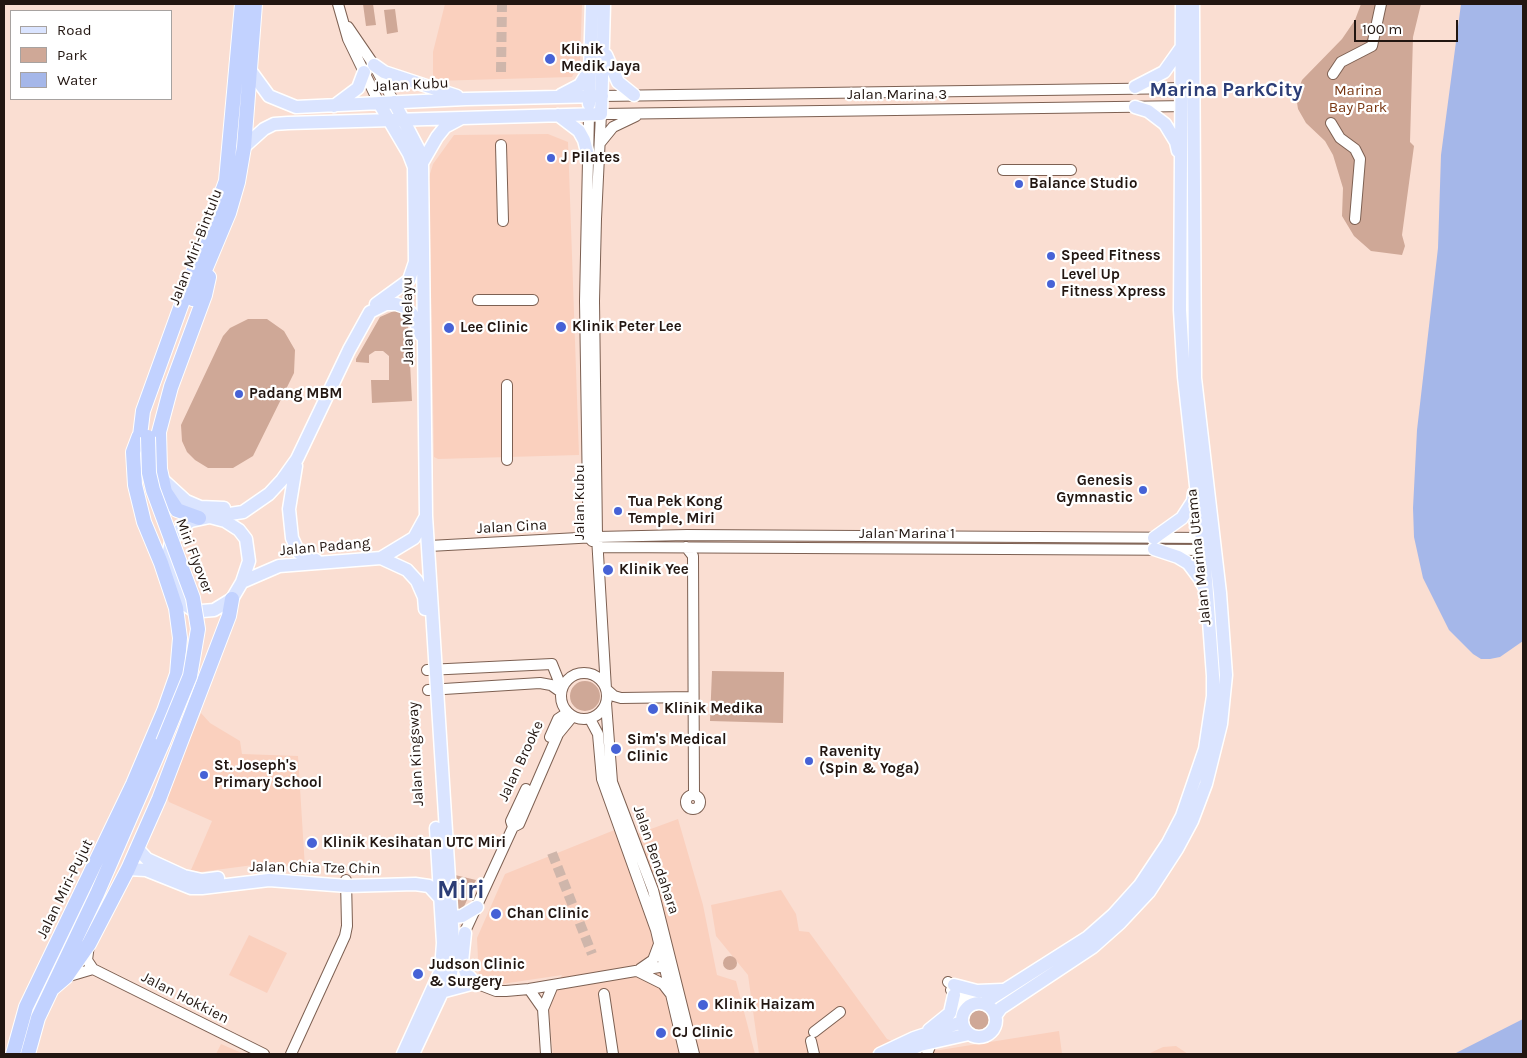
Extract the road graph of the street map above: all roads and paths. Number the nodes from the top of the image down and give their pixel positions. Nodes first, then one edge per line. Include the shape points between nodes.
1 (242, 4) edge
2 (255, 4) edge
3 (338, 4) edge
4 (592, 4) edge
5 (604, 4) edge
6 (1182, 4) edge
7 (1193, 4) edge
8 (1381, 4) edge
9 (247, 20) junction
10 (603, 46) junction
11 (1181, 48) junction
12 (369, 68) junction
13 (590, 68) junction
14 (250, 70) junction
15 (1333, 74) dead end
16 (1135, 88) junction
17 (1187, 88) junction
18 (634, 96) junction
19 (596, 97) junction
20 (557, 98) junction
21 (466, 99) junction
22 (394, 102) junction
23 (379, 103) junction
24 (334, 106) junction
25 (1186, 106) junction
26 (1135, 107) junction
27 (649, 112) junction
28 (595, 114) junction
29 (558, 115) junction
30 (462, 117) junction
31 (404, 120) junction
32 (390, 121) junction
33 (1331, 123) dead end
34 (600, 144) junction
35 (501, 145) dead end
36 (244, 147) junction
37 (587, 152) junction
38 (422, 163) junction
39 (1182, 164) junction
40 (1003, 170) dead end
41 (1070, 170) dead end
42 (1355, 219) dead end
43 (503, 221) dead end
44 (214, 252) junction
45 (478, 300) dead end
46 (533, 300) dead end
47 (370, 312) junction
48 (424, 343) junction
49 (507, 385) dead end
50 (143, 437) junction
51 (297, 458) junction
52 (507, 460) dead end
53 (162, 478) junction
54 (1196, 488) junction
55 (262, 500) junction
56 (426, 516) junction
57 (204, 517) junction
58 (595, 541) junction
59 (1154, 544) junction
60 (1209, 544) junction
61 (429, 546) junction
62 (686, 547) junction
63 (381, 558) junction
64 (169, 560) junction
65 (320, 562) junction
66 (242, 582) junction
67 (1207, 594) junction
68 (232, 599) junction
69 (184, 604) junction
70 (431, 670) junction
71 (432, 689) junction
72 (606, 689) junction
73 (561, 690) junction
74 (693, 697) junction
75 (606, 703) junction
76 (194, 705) junction
77 (570, 715) junction
78 (590, 719) junction
79 (158, 740) junction
80 (694, 795) dead end
81 (137, 848) junction
82 (438, 865) junction
83 (128, 869) junction
84 (211, 883) junction
85 (347, 883) junction
86 (97, 894) junction
87 (439, 897) junction
88 (477, 907) junction
89 (450, 914) junction
90 (465, 933) junction
91 (659, 942) junction
92 (89, 944) junction
93 (454, 957) junction
94 (669, 966) junction
95 (93, 969) junction
96 (446, 971) junction
97 (637, 971) junction
98 (66, 977) junction
99 (475, 983) junction
100 (553, 985) junction
101 (529, 989) junction
102 (52, 990) junction
103 (954, 990) junction
104 (1002, 990) junction
105 (441, 992) junction
106 (604, 994) dead end
107 (672, 996) junction
108 (543, 1009) junction
109 (972, 1009) junction
110 (840, 1012) dead end
111 (996, 1015) junction
112 (969, 1034) junction
113 (914, 1038) junction
114 (932, 1042) junction
115 (13, 1054) edge
116 (28, 1054) edge
117 (264, 1054) edge
118 (291, 1054) edge
119 (403, 1054) edge
120 (413, 1054) edge
121 (546, 1054) edge
122 (613, 1054) edge
123 (685, 1054) edge
124 (694, 1054) edge
125 (814, 1054) edge
126 (880, 1054) edge
127 (902, 1054) edge
128 (927, 1054) edge

1 - 9 highway, Jalan Miri-Bintulu
2 - 9 highway, Jalan Miri-Bintulu
3 - 12 street
4 - 13 main road, Jalan Kubu
5 - 10 main road, Jalan Kubu
6 - 11 main road, Jalan Marina Utama
7 - 17 main road, Jalan Marina Utama
8 - 15 street via 1372,46 1341,62
9 - 14 highway, Jalan Miri-Bintulu
9 - 50 highway, Jalan Miri-Bintulu via 226,181 143,411
10 - 18 main road via 614,76
10 - 19 main road, Jalan Kubu
11 - 16 main road via 1164,72
11 - 17 main road, Jalan Marina Utama
12 - 21 main road
12 - 22 street
12 - 23 street
12 - 24 main road via 358,88
13 - 19 main road, Jalan Kubu
13 - 20 main road via 580,85
14 - 24 main road, Jalan Kubu via 269,96 282,103 296,107
14 - 36 highway, Jalan Miri-Bintulu
16 - 17 street, Jalan Marina 3
16 - 18 street, Jalan Marina 3
17 - 25 main road, Jalan Marina Utama
18 - 19 street, Jalan Marina 3
19 - 20 main road, Jalan Kubu
19 - 28 main road, Jalan Kubu
20 - 21 main road, Jalan Kubu
21 - 22 main road, Jalan Kubu
22 - 23 main road, Jalan Kubu
22 - 31 main road, Jalan Melayu
23 - 24 main road, Jalan Kubu
23 - 32 main road, Jalan Melayu
25 - 26 street, Jalan Marina 3
25 - 39 main road, Jalan Marina Utama
25 - 60 main road, Jalan Marina Utama via 1195,378
26 - 27 street, Jalan Marina 3
26 - 39 main road via 1148,111 1165,124 1176,142
27 - 28 street, Jalan Marina 3
27 - 34 street via 613,127
28 - 29 main road
28 - 34 street, Jalan Kubu
28 - 37 street, Jalan Kubu
29 - 30 main road
29 - 37 main road via 579,132
30 - 31 main road
30 - 38 main road via 445,127
31 - 32 main road
31 - 38 main road, Jalan Melayu
32 - 36 main road via 274,124
32 - 47 main road, Jalan Melayu via 414,167 415,262 409,280
33 - 42 street via 1360,159
34 - 58 street, Jalan Kubu via 594,302
35 - 43 street
36 - 44 highway, Jalan Miri-Bintulu via 238,182
37 - 58 street, Jalan Kubu via 585,301
38 - 48 main road, Jalan Melayu
39 - 54 main road, Jalan Marina Utama via 1180,310
40 - 41 street
44 - 50 highway, Jalan Miri-Bintulu via 195,294
44 - 53 highway via 205,295 171,386 159,432
45 - 46 street
47 - 48 main road via 386,304 405,307 418,324
47 - 51 main road, Jalan Melayu
48 - 56 main road, Jalan Melayu
49 - 52 street
50 - 64 highway via 142,484
50 - 79 highway via 133,459 139,506 171,590 180,638 175,680
50 - 79 highway, Miri Flyover, bridge via 152,490 194,598 198,629 190,676
51 - 55 main road via 282,480
51 - 65 main road via 289,509 292,538 299,553
53 - 55 main road via 186,501 200,507 235,508
53 - 57 highway via 173,506 186,514
54 - 59 main road via 1193,501 1182,518
54 - 60 main road, Jalan Marina Utama
55 - 57 main road via 243,512
56 - 61 main road, Jalan Melayu
56 - 63 main road, Jalan Padang via 414,538
57 - 64 main road via 191,520 177,533 171,542
57 - 66 main road via 225,521 246,539 249,561
58 - 59 street, Jalan Marina 1 via 687,535
58 - 61 street, Jalan Cina
58 - 62 street, Jalan Marina 1
58 - 72 street
59 - 60 street, Jalan Marina 1
59 - 62 street, Jalan Marina 1
59 - 67 main road via 1188,563
60 - 67 main road, Jalan Marina Utama
60 - 111 main road, Jalan Marina Utama via 1225,659 1225,696 1215,752 1192,821 1166,868 1120,923 1076,960 1001,1008
61 - 70 main road, Jalan Kingsway
62 - 74 street via 693,556
63 - 65 main road, Jalan Padang
63 - 70 main road, Jalan Kingsway via 407,570 422,590
64 - 69 main road
65 - 66 main road, Jalan Padang via 279,566
66 - 68 main road
67 - 104 main road, Jalan Marina Utama via 1213,676 1210,722 1182,816 1140,884 1113,915 1088,937
68 - 69 main road via 207,611 193,610
68 - 76 highway via 230,616
69 - 79 highway via 188,635 181,679
70 - 71 main road, Jalan Kingsway
70 - 73 street via 552,664
71 - 73 street via 540,683
71 - 82 main road, Jalan Kingsway
71 - 89 main road, Jalan Kingsway
72 - 73 street via 598,678 582,673 571,677
72 - 74 street via 621,698
72 - 75 street
73 - 77 street via 561,703
74 - 80 street
75 - 78 street
75 - 94 street, Jalan Bendahara via 612,782 653,890
76 - 81 highway
76 - 86 highway via 174,740 131,838
77 - 78 street
77 - 88 street, Jalan Brooke via 558,719 511,821 513,827
78 - 91 street, Jalan Bendahara via 598,734 602,780
79 - 86 highway, Jalan Miri-Pujut
79 - 115 highway, Jalan Miri-Pujut via 26,1007
81 - 83 highway
81 - 84 main road, Jalan Chia Tze Chin via 147,859 193,879
82 - 85 main road, Jalan Chia Tze Chin via 423,878
82 - 87 main road, Jalan Kingsway
83 - 84 main road, Jalan Chia Tze Chin via 146,870 191,888
83 - 92 highway
84 - 85 main road, Jalan Chia Tze Chin via 268,873
85 - 87 main road, Jalan Chia Tze Chin via 424,885 432,888
85 - 118 street via 348,926 345,936
86 - 102 highway, Jalan Miri-Pujut
87 - 96 main road, Jalan Kingsway
88 - 89 main road via 462,916
88 - 90 street, Jalan Brooke
89 - 93 main road, Jalan Kingsway
90 - 93 street, Jalan Brooke
90 - 99 main road via 462,962
91 - 94 street, Jalan Bendahara
91 - 97 street via 653,960
92 - 95 street via 87,960
92 - 98 highway
93 - 96 main road
94 - 97 street
94 - 107 street, Jalan Bendahara
94 - 124 street, Jalan Bendahara
95 - 98 street
95 - 117 street, Jalan Hokkien
96 - 99 street
96 - 105 main road
96 - 119 main road
97 - 100 street
97 - 107 street via 663,984
98 - 102 highway
99 - 101 street via 496,991
99 - 105 main road
100 - 101 street
100 - 108 street
101 - 108 street
102 - 116 highway, Jalan Miri-Pujut via 38,1018
103 - 104 main road
103 - 109 street via 959,991
103 - 113 main road via 950,1012 933,1028
104 - 109 main road, Jalan Marina Utama
105 - 120 main road
106 - 122 street
107 - 123 street, Jalan Bendahara
108 - 121 street
109 - 111 main road via 989,1006
109 - 112 main road
109 - 113 main road, Jalan Marina Utama
110 - 125 street via 813,1036
111 - 112 main road via 996,1026 989,1034 979,1038
112 - 114 main road
113 - 126 main road, Jalan Marina Utama
114 - 127 main road
114 - 128 street

